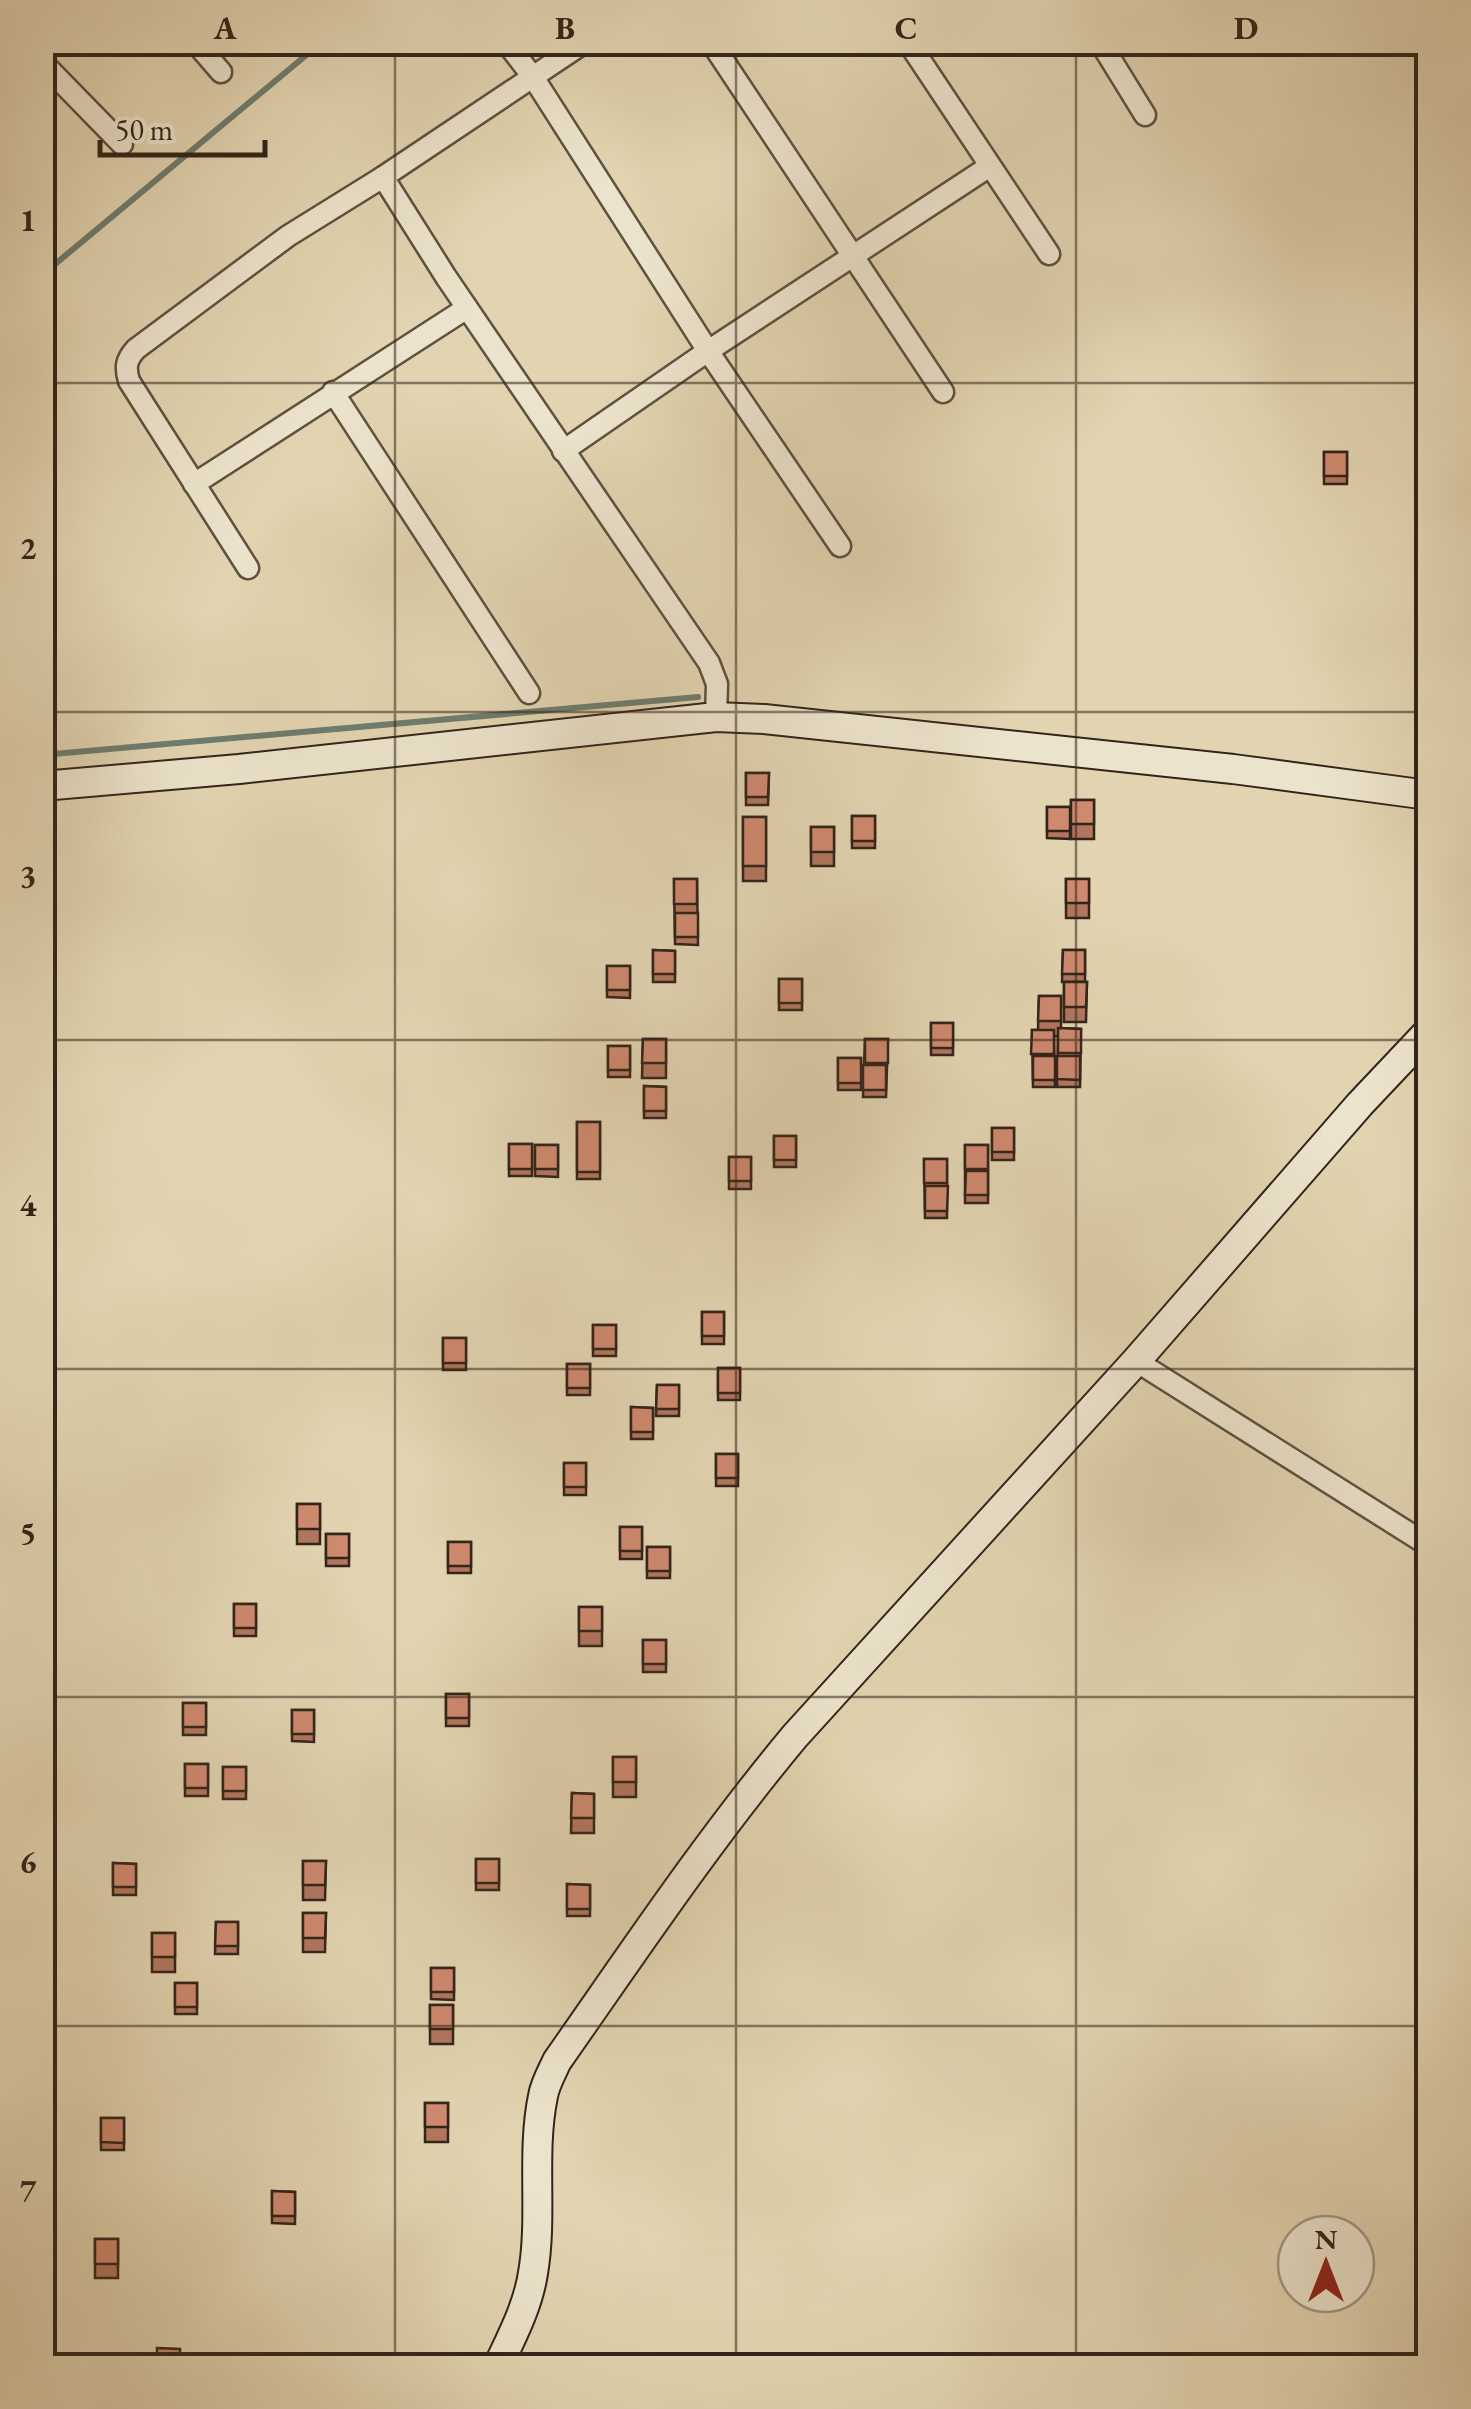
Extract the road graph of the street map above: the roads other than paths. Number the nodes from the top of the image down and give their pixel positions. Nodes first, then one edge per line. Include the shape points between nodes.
1 (196, 42) edge
2 (506, 42) edge
3 (585, 42) edge
4 (711, 42) edge
5 (908, 42) edge
6 (1100, 42) edge
7 (42, 62) edge
8 (222, 72) dead end
9 (532, 77) junction
10 (1145, 115) dead end
11 (122, 144) dead end
12 (990, 166) junction
13 (384, 177) junction
14 (1049, 254) dead end
15 (853, 256) junction
16 (467, 308) junction
17 (708, 351) junction
18 (333, 392) junction
19 (943, 392) dead end
20 (563, 450) junction
21 (194, 484) junction
22 (840, 546) dead end
23 (248, 568) dead end
24 (530, 693) dead end
25 (717, 702) junction
26 (42, 786) edge
27 (1428, 795) edge
28 (1428, 1032) edge
29 (1136, 1361) junction
30 (1428, 1545) edge
31 (498, 2366) edge

1 - 8 street
2 - 9 street
3 - 9 street
4 - 15 street
5 - 12 street
6 - 10 street
7 - 11 street
9 - 13 street
9 - 17 street
12 - 14 street
12 - 15 street
13 - 16 street
13 - 21 street via 288,236 127,360 128,381
15 - 17 street
15 - 19 street
16 - 18 street
16 - 20 street
17 - 20 street
17 - 22 street
18 - 21 street
18 - 24 street
20 - 25 street via 710,663
21 - 23 street
25 - 26 main road via 239,769
25 - 27 main road via 764,720
28 - 29 main road
29 - 30 street
29 - 31 main road via 795,1736 557,2061 539,2120 533,2274

